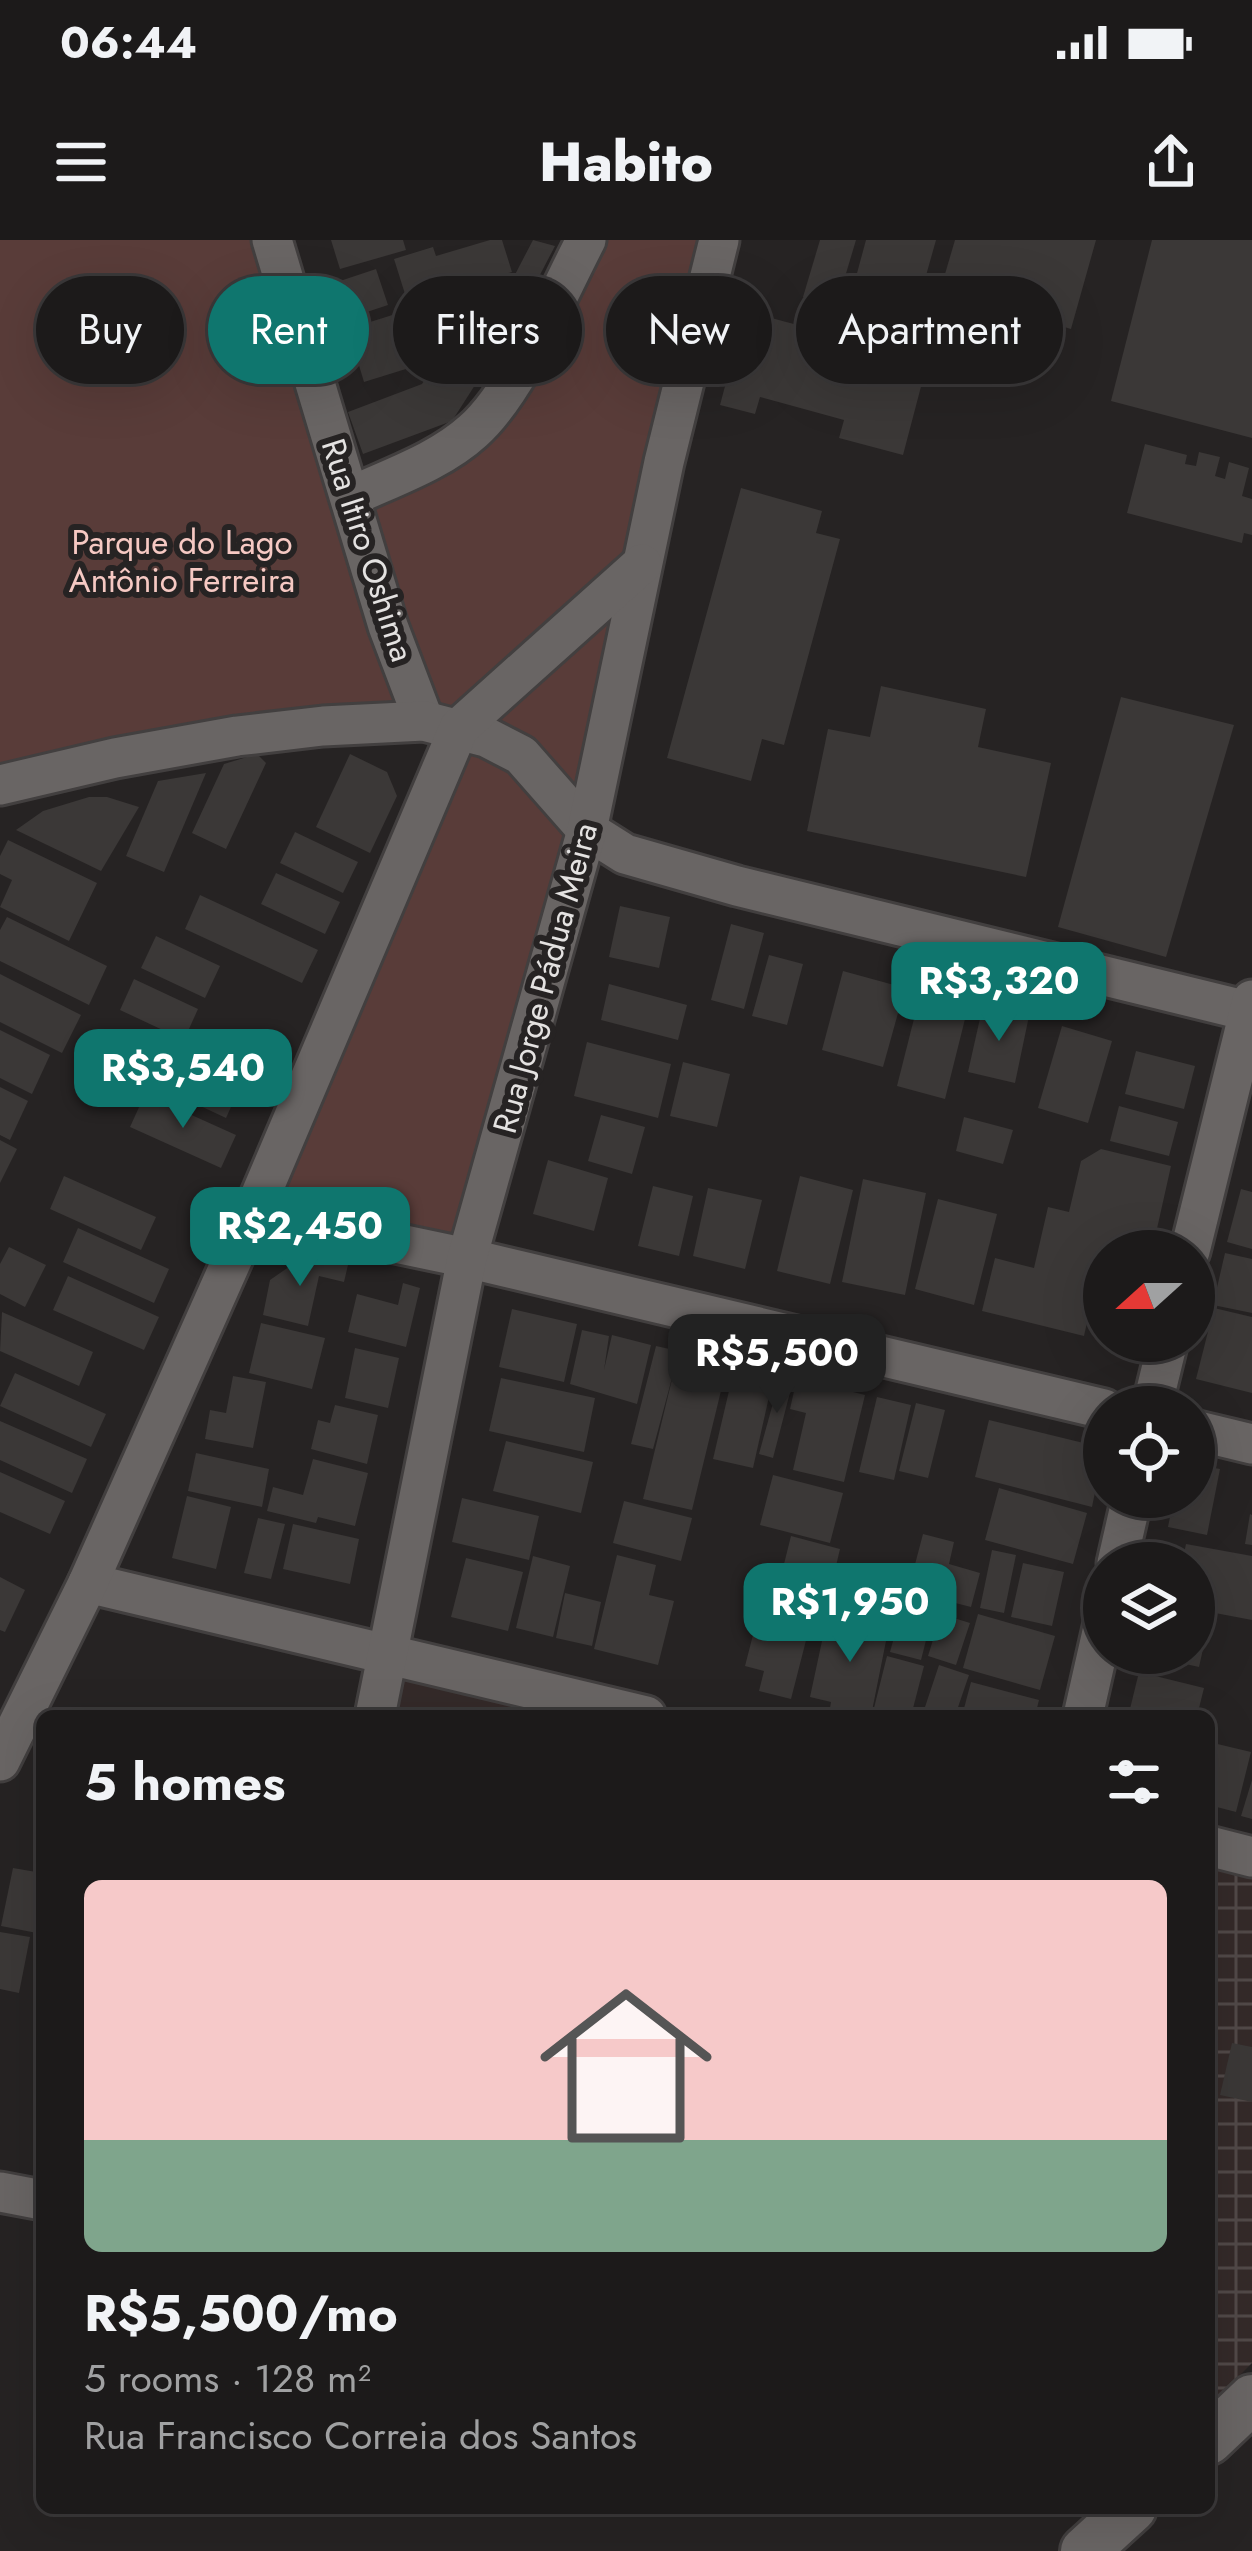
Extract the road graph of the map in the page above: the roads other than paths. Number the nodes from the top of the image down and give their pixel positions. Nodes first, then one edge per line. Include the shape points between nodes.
1 (272, 240) edge
2 (586, 240) edge
3 (710, 248) edge
4 (350, 497) junction
5 (641, 564) junction
6 (441, 724) junction
7 (0, 785) edge
8 (587, 830) junction
9 (1251, 1008) edge
10 (254, 1213) junction
11 (1195, 1230) edge
12 (467, 1258) junction
13 (1083, 1404) edge
14 (1215, 1435) edge
15 (1252, 1444) edge
16 (88, 1583) junction
17 (389, 1657) junction
18 (1092, 1674) edge
19 (376, 1710) edge
20 (620, 1710) edge
21 (1084, 1710) edge
22 (0, 1761) edge
23 (1215, 1848) edge
24 (1252, 1857) edge
25 (0, 2192) edge
26 (36, 2199) edge
27 (1125, 2514) edge
28 (1085, 2551) edge

1 - 4 street, Rua Itiro Oshima
2 - 4 street via 512,380 478,426
3 - 5 street, Rua Jorge Pádua Meira
4 - 6 street, Rua Itiro Oshima via 388,626
5 - 6 street
5 - 8 street, Rua Jorge Pádua Meira
6 - 7 street via 237,736
6 - 8 street via 521,755
6 - 10 street
8 - 9 street via 625,854 737,886
8 - 12 street, Rua Jorge Pádua Meira
9 - 11 street
10 - 12 street
10 - 16 street
12 - 13 street
12 - 17 street, Rua Jorge Pádua Meira
14 - 15 street
16 - 17 street
16 - 22 street
17 - 19 street, Rua Jorge Pádua Meira
17 - 20 street
18 - 21 street
23 - 24 street
25 - 26 street
27 - 28 street

